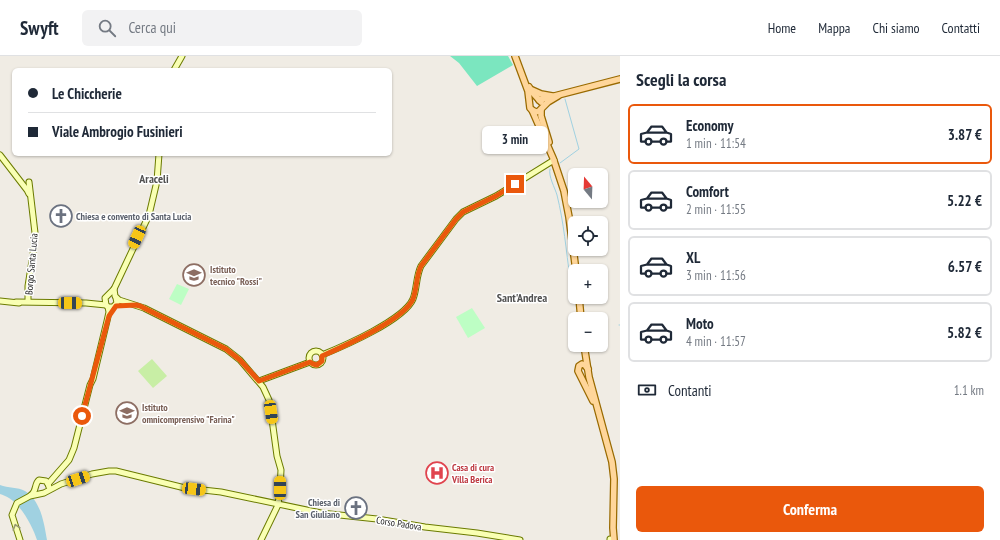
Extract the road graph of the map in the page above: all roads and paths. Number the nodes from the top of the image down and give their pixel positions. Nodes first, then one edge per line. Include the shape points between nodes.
1 (182, 56) edge
2 (515, 56) edge
3 (175, 68) edge
4 (620, 79) edge
5 (525, 80) junction
6 (530, 88) junction
7 (556, 96) junction
8 (538, 100) junction
9 (530, 104) junction
10 (541, 109) junction
11 (532, 110) junction
12 (0, 155) edge
13 (159, 156) edge
14 (553, 159) junction
15 (29, 182) dead end
16 (32, 202) junction
17 (575, 264) edge
18 (114, 288) junction
19 (107, 297) junction
20 (116, 297) junction
21 (0, 301) edge
22 (16, 302) junction
23 (28, 302) junction
24 (45, 302) junction
25 (86, 303) junction
26 (136, 305) junction
27 (111, 306) junction
28 (583, 352) edge
29 (585, 352) edge
30 (322, 356) junction
31 (310, 362) junction
32 (582, 364) junction
33 (588, 370) junction
34 (580, 374) junction
35 (259, 381) junction
36 (598, 412) junction
37 (58, 474) junction
38 (44, 480) junction
39 (48, 487) junction
40 (35, 493) junction
41 (278, 505) junction
42 (20, 540) edge
43 (261, 540) edge
44 (520, 540) edge
45 (611, 540) edge

1 - 3 street
2 - 5 main road
4 - 7 main road
5 - 6 main road
5 - 9 main road
6 - 7 main road via 542,94
6 - 8 main road
7 - 8 main road
7 - 10 main road
8 - 9 main road
8 - 10 main road via 542,104
9 - 11 main road
10 - 11 main road via 536,112
10 - 14 main road via 540,116
11 - 14 main road
12 - 16 street, Borgo Santa Lucia via 27,190
13 - 18 street via 157,181 149,215
14 - 17 main road via 564,191
14 - 30 street via 496,196 463,212 456,219 418,271 413,298 408,307 372,333
15 - 16 street, Borgo Santa Lucia
16 - 23 street, Borgo Santa Lucia via 35,233
18 - 19 street
18 - 20 street
19 - 20 street
19 - 25 street
19 - 27 street
20 - 26 street
20 - 27 street via 117,303
21 - 22 street
22 - 23 street
22 - 24 street via 34,305
23 - 24 street
24 - 25 street
25 - 27 street
26 - 27 street
26 - 35 street via 226,349
27 - 37 street via 74,448 70,460
28 - 32 main road
29 - 33 main road
30 - 31 street via 319,364
30 - 31 street via 318,351 313,351 309,355
31 - 35 street
32 - 33 main road via 587,366
32 - 34 main road via 578,368
33 - 34 main road via 585,375
33 - 36 main road
34 - 36 main road
35 - 41 street via 269,400 280,470
36 - 45 main road via 608,444 614,479
37 - 38 street
37 - 39 street
38 - 39 street
38 - 40 street via 38,481
39 - 40 street, Corso Padova
39 - 41 street, Corso Padova via 102,472 123,472 185,488 222,492
42 -> 40 street via 12,515 16,505
41 - 43 street
41 - 44 street, Corso Padova

